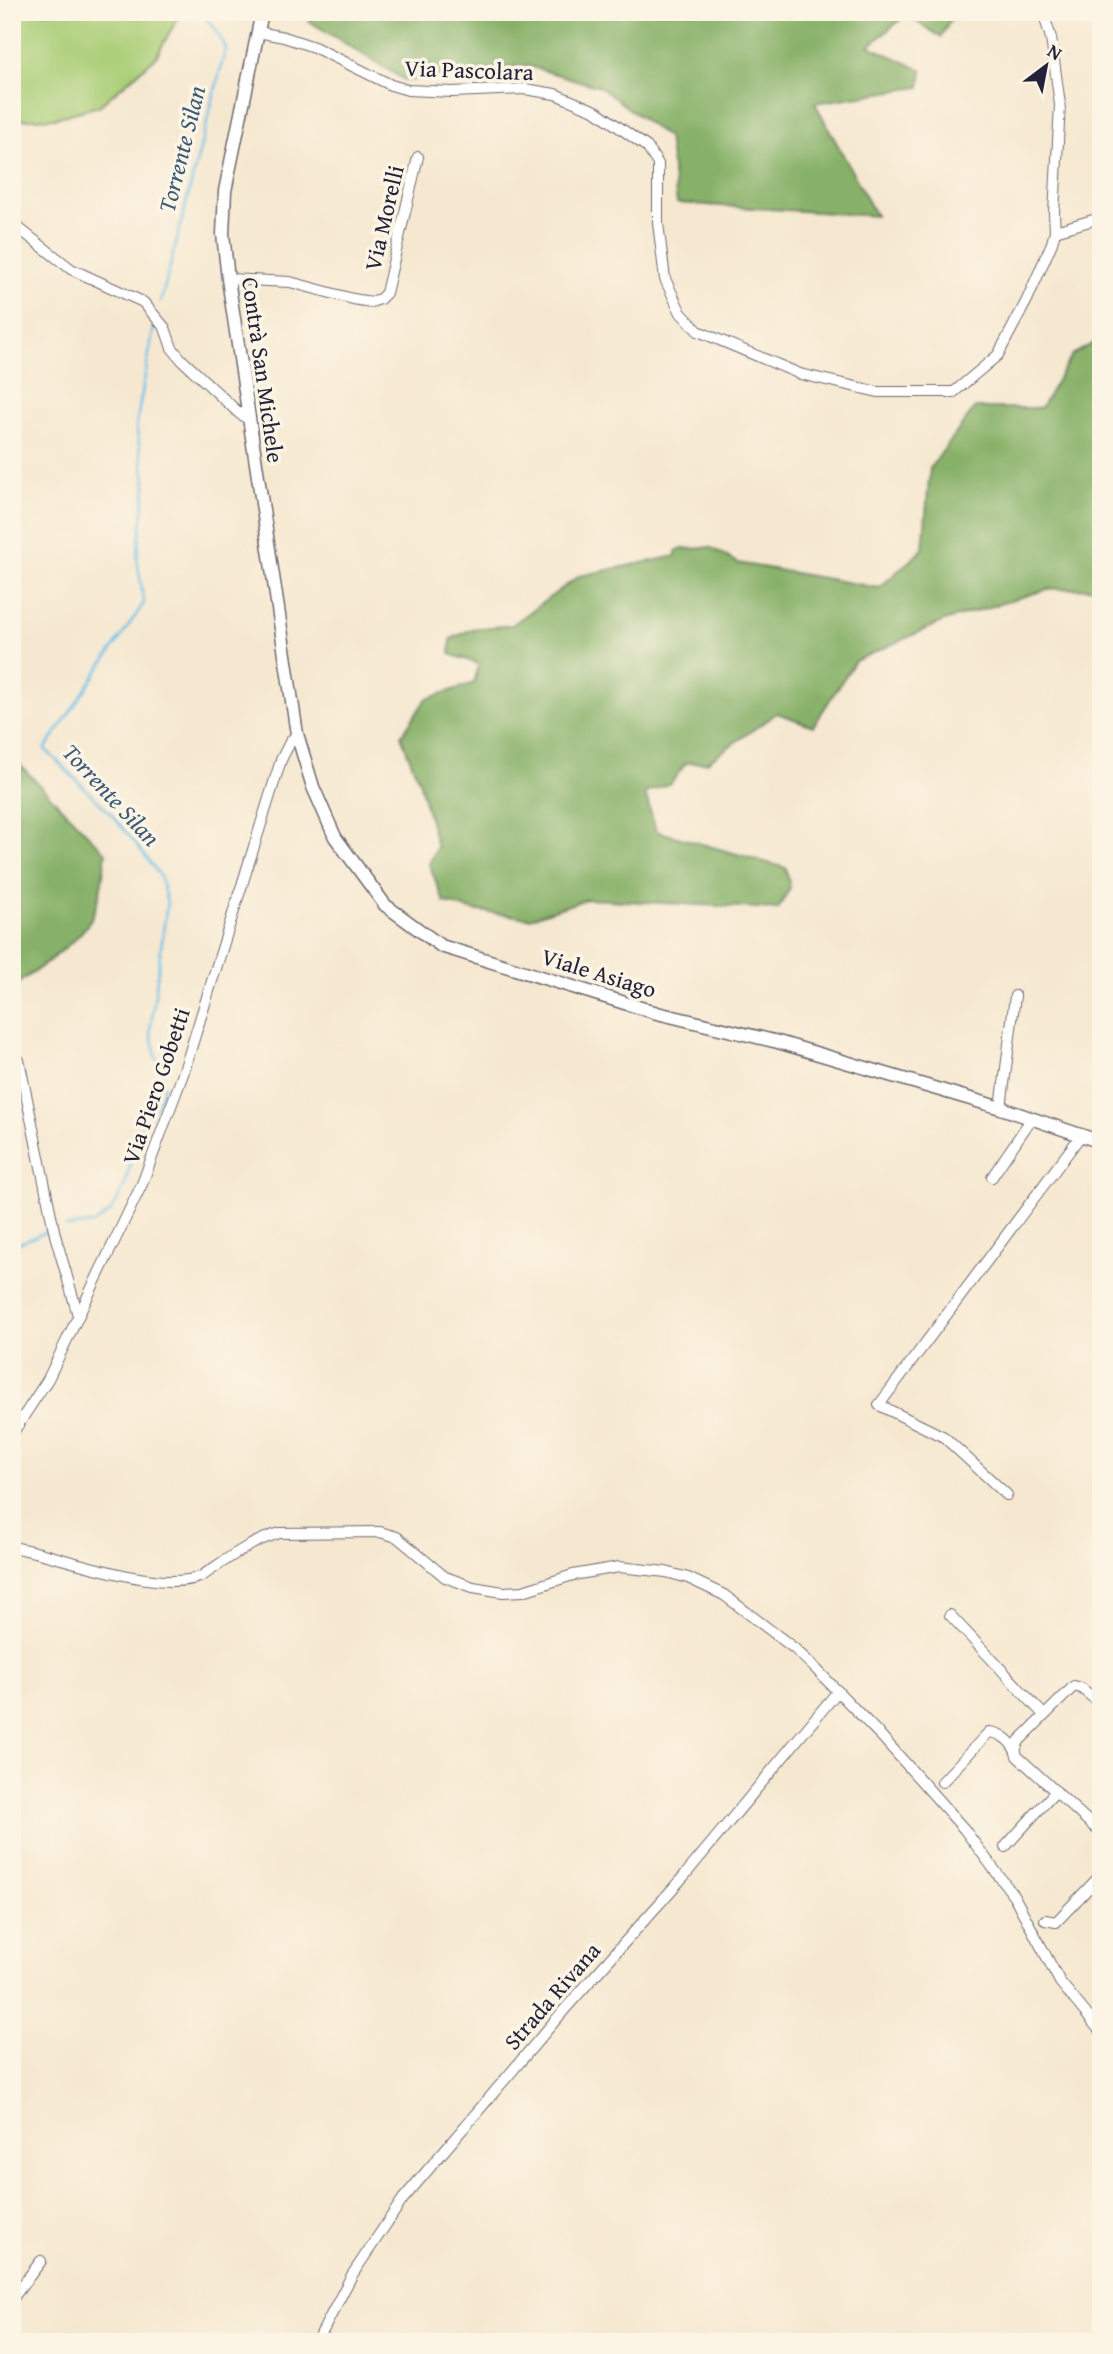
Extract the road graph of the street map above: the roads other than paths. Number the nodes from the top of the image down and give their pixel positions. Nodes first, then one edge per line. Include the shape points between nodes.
1 (262, 12) edge
2 (1043, 12) edge
3 (258, 32) junction
4 (418, 157) dead end
5 (1101, 220) edge
6 (12, 223) edge
7 (1055, 231) junction
8 (228, 279) junction
9 (248, 419) junction
10 (297, 734) junction
11 (1015, 996) dead end
12 (19, 1060) dead end
13 (1001, 1108) junction
14 (1032, 1118) junction
15 (1082, 1134) junction
16 (1101, 1142) edge
17 (992, 1177) dead end
18 (78, 1315) junction
19 (12, 1434) edge
20 (1007, 1495) dead end
21 (12, 1546) edge
22 (950, 1615) dead end
23 (838, 1690) junction
24 (1101, 1704) edge
25 (1044, 1715) junction
26 (1016, 1748) junction
27 (942, 1782) dead end
28 (1056, 1791) junction
29 (1101, 1833) edge
30 (1005, 1847) dead end
31 (1101, 1875) edge
32 (1045, 1920) dead end
33 (1101, 2032) edge
34 (41, 2261) dead end
35 (12, 2299) edge
36 (317, 2342) edge

1 - 3 main road, Contrà San Michele
2 - 7 street via 1060,105
3 - 7 street, Via Pascolara via 314,47 408,90 525,89 555,94 596,111 647,147 658,164 658,223 665,279 681,313 698,331 800,374 878,392 954,392 998,355
3 - 8 main road, Contrà San Michele via 225,191
4 - 8 street, Via Morelli via 386,293 380,299 353,299 290,282
5 - 7 street
6 - 9 street via 71,269 143,302 165,328 172,348
8 - 9 main road, Contrà San Michele
9 - 10 main road, Contrà San Michele
10 - 13 main road, Viale Asiago via 335,837 385,905 441,946 657,1013 778,1042
10 - 18 street, Via Piero Gobetti via 281,760 155,1151
11 - 13 street
12 - 18 street via 55,1235
13 - 14 main road, Viale Asiago
14 - 15 main road, Viale Asiago
14 - 17 street
15 - 16 main road, Viale Asiago
15 - 20 street via 879,1405 944,1437
18 - 19 street, Via Piero Gobetti via 48,1379
21 - 23 street via 120,1574 180,1581 202,1576 251,1544 281,1532 380,1532 397,1537 445,1577 503,1592 523,1591 601,1569 666,1572 724,1595 795,1649
22 - 25 street
23 - 33 street via 964,1829 1014,1896 1060,1982
23 - 36 street, Strada Rivana via 693,1866 403,2199 352,2275
24 - 25 street via 1074,1686
25 - 26 street
26 - 27 street via 999,1732 989,1732
26 - 28 street via 1017,1756
28 - 29 street
28 - 30 street
31 - 32 street via 1056,1922
34 - 35 street

